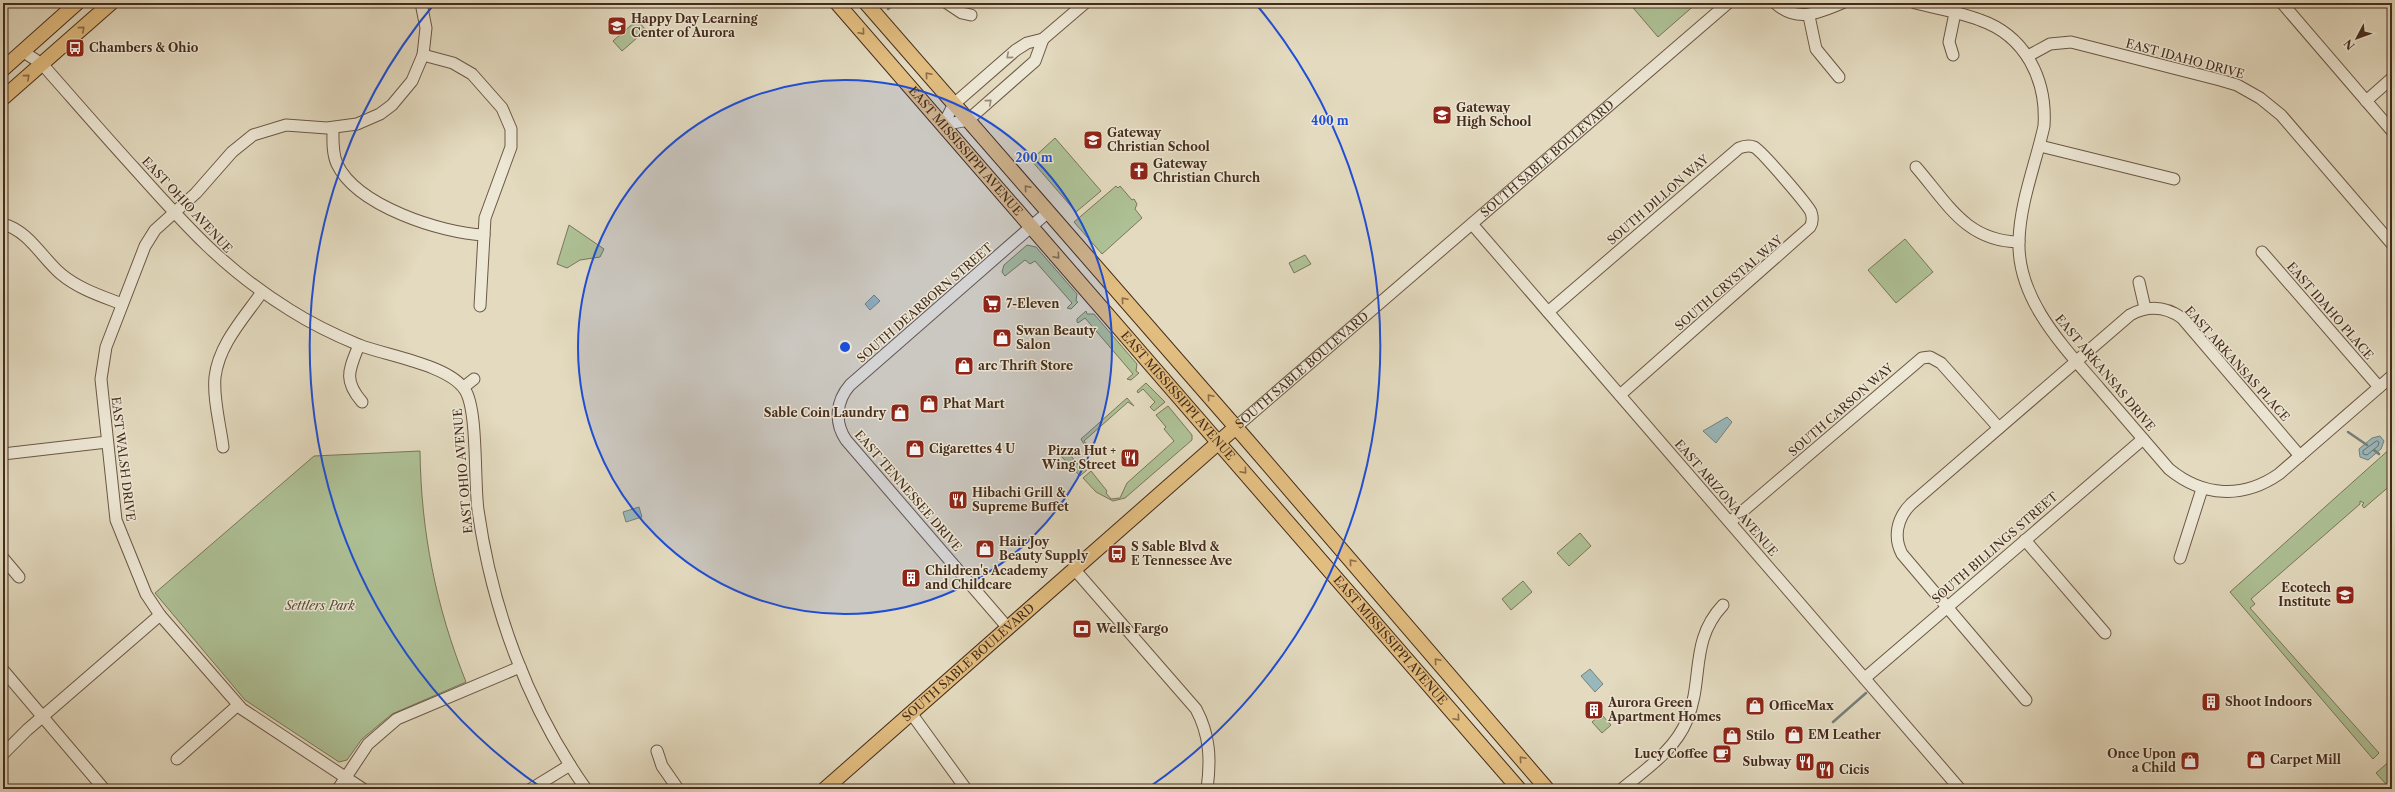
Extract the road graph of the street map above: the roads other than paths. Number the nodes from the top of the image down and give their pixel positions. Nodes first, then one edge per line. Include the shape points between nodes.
1 (77, 3) edge
2 (111, 3) edge
3 (422, 3) edge
4 (837, 3) edge
5 (866, 3) edge
6 (947, 3) edge
7 (1728, 3) edge
8 (1775, 3) edge
9 (1842, 3) edge
10 (1915, 3) edge
11 (2282, 3) edge
12 (1081, 4) edge
13 (1956, 13) junction
14 (971, 15) dead end
15 (1809, 16) junction
16 (1043, 39) junction
17 (34, 41) junction
18 (22, 52) junction
19 (423, 55) junction
20 (1953, 55) dead end
21 (2028, 56) junction
22 (42, 64) junction
23 (3, 68) edge
24 (1839, 77) dead end
25 (2392, 78) edge
26 (3, 98) edge
27 (2366, 101) junction
28 (954, 104) junction
29 (968, 120) junction
30 (943, 125) junction
31 (333, 128) junction
32 (2392, 131) edge
33 (2040, 146) junction
34 (1916, 167) dead end
35 (2174, 179) dead end
36 (1785, 180) joint
37 (1048, 212) junction
38 (174, 213) junction
39 (3, 224) edge
40 (1472, 224) junction
41 (1031, 227) junction
42 (484, 235) junction
43 (2019, 242) junction
44 (2392, 244) edge
45 (2262, 252) dead end
46 (2139, 282) dead end
47 (262, 292) junction
48 (122, 304) junction
49 (480, 306) dead end
50 (2145, 308) junction
51 (1548, 312) junction
52 (359, 345) junction
53 (2076, 361) junction
54 (2392, 376) edge
55 (474, 379) dead end
56 (464, 387) junction
57 (2379, 388) junction
58 (1620, 395) junction
59 (362, 402) dead end
60 (839, 424) joint
61 (1236, 427) junction
62 (1999, 428) junction
63 (2142, 438) junction
64 (1219, 441) junction
65 (107, 442) junction
66 (223, 447) dead end
67 (3, 454) edge
68 (2300, 456) junction
69 (2202, 489) junction
70 (1730, 522) junction
71 (2025, 540) junction
72 (3, 558) edge
73 (2180, 558) dead end
74 (1075, 570) junction
75 (19, 577) dead end
76 (1723, 605) dead end
77 (1946, 608) junction
78 (160, 615) junction
79 (1008, 628) junction
80 (2105, 633) dead end
81 (520, 667) junction
82 (3, 670) edge
83 (1865, 678) junction
84 (2026, 700) dead end
85 (238, 705) junction
86 (911, 713) junction
87 (42, 717) junction
88 (657, 751) dead end
89 (3, 754) edge
90 (178, 759) dead end
91 (570, 764) junction
92 (344, 778) junction
93 (104, 789) edge
94 (338, 789) edge
95 (363, 789) edge
96 (531, 789) edge
97 (586, 789) edge
98 (678, 789) edge
99 (825, 789) edge
100 (966, 789) edge
101 (1207, 789) edge
102 (1519, 789) edge
103 (1547, 789) edge
104 (1622, 789) edge
105 (1960, 789) edge

1 - 17 main road
22 -> 2 main road
3 - 19 street, EAST WALSH DRIVE via 426,28
4 -> 30 main road, EAST MISSISSIPPI AVENUE
28 -> 5 main road, EAST MISSISSIPPI AVENUE
6 - 14 street via 962,13
7 - 40 street, SOUTH SABLE BOULEVARD
8 - 15 street via 1793,14
9 - 15 street
10 - 13 street, EAST ARKANSAS DRIVE
11 - 27 street
12 - 16 street
13 - 20 street via 1949,42
13 - 21 street, EAST ARKANSAS DRIVE via 1994,26 2007,34
15 - 24 street via 1816,49
16 -> 28 street via 1027,43 1016,50
29 -> 16 street via 1035,61
17 - 18 main road
17 - 22 street, EAST OHIO AVENUE
18 - 22 street, EAST OHIO AVENUE
18 - 23 main road
19 - 31 street, EAST WALSH DRIVE via 412,81 392,105 364,121
19 - 42 street via 453,63 472,74 508,118 511,147 485,218
21 - 33 street, EAST ARKANSAS DRIVE via 2036,71 2044,100 2044,126
21 - 44 street, EAST IDAHO DRIVE via 2050,44 2071,42 2220,80 2249,91 2281,115
26 -> 22 main road
22 - 38 street, EAST OHIO AVENUE
25 - 27 street
27 - 32 street
28 - 29 main road, EAST MISSISSIPPI AVENUE
28 - 30 street
29 - 30 street
37 -> 29 main road, EAST MISSISSIPPI AVENUE
30 - 41 main road, EAST MISSISSIPPI AVENUE
31 - 38 street, EAST WALSH DRIVE via 286,125 254,135 232,152 196,193
31 - 42 street via 337,165 370,199 390,210 443,228 464,234
33 - 35 street
33 - 43 street, EAST ARKANSAS DRIVE via 2023,214
34 - 43 street via 1963,221 1976,232 1993,240
36 - 51 street, SOUTH DILLON WAY via 1756,148 1739,148
36 - 58 street, SOUTH CRYSTAL WAY via 1810,210 1810,227
37 - 41 street, SOUTH DEARBORN STREET
61 -> 37 main road, EAST MISSISSIPPI AVENUE
38 - 47 street, EAST OHIO AVENUE via 222,262
38 - 48 street, EAST WALSH DRIVE via 149,238
39 - 48 street via 18,230 52,266 78,286
40 - 51 street, EAST ARIZONA AVENUE
40 - 61 street, SOUTH SABLE BOULEVARD
41 - 60 street, SOUTH DEARBORN STREET via 850,385 841,399 838,410
41 -> 64 main road, EAST MISSISSIPPI AVENUE
42 - 49 street
43 - 53 street, EAST ARKANSAS DRIVE via 2022,269 2039,311
45 - 57 street, EAST IDAHO PLACE
46 - 50 street
47 - 52 street, EAST OHIO AVENUE via 314,324
47 - 66 street via 230,338 217,365 215,390
48 - 65 street, EAST WALSH DRIVE via 106,347 102,366 101,391
50 - 53 street via 2130,315
50 - 68 street, EAST ARKANSAS PLACE via 2167,310 2182,318
51 - 58 street, EAST ARIZONA AVENUE
52 - 56 street, EAST OHIO AVENUE via 448,373
52 - 59 street via 350,367 349,381
53 - 62 street
53 - 63 street, EAST ARKANSAS DRIVE
54 - 57 street, EAST ARKANSAS DRIVE
55 - 56 street
56 - 81 street, EAST OHIO AVENUE via 473,413 475,476 486,554 498,605
57 - 68 street, EAST ARKANSAS DRIVE
58 - 70 street, EAST ARIZONA AVENUE
60 - 79 street, EAST TENNESSEE DRIVE via 842,434 852,447
61 - 64 main road, SOUTH SABLE BOULEVARD
103 -> 61 main road, EAST MISSISSIPPI AVENUE
62 - 70 street, SOUTH CARSON WAY via 1937,360 1930,357 1922,358
62 - 77 street via 1911,504 1898,523 1897,540 1902,554
63 - 69 street, EAST ARKANSAS DRIVE via 2169,469
63 - 71 street, SOUTH BILLINGS STREET
64 - 74 main road, SOUTH SABLE BOULEVARD
64 -> 102 main road, EAST MISSISSIPPI AVENUE
65 - 67 street
65 - 78 street, EAST WALSH DRIVE via 120,532 139,583
68 - 69 street, EAST ARKANSAS DRIVE via 2271,480 2251,488 2225,492
69 - 73 street
70 - 83 street, EAST ARIZONA AVENUE
71 - 77 street, SOUTH BILLINGS STREET
71 - 80 street
72 - 75 street
74 - 79 main road, SOUTH SABLE BOULEVARD
74 - 101 street via 1196,709 1210,751
76 - 104 street via 1703,636 1691,709 1680,734 1668,749
77 - 83 street, SOUTH BILLINGS STREET
77 - 84 street
78 - 85 street, EAST WALSH DRIVE
78 - 87 street
79 - 86 main road, SOUTH SABLE BOULEVARD
81 - 91 street, EAST OHIO AVENUE via 538,707
81 - 92 street via 397,719 368,744
82 - 87 street
83 - 105 street, EAST ARIZONA AVENUE
85 - 90 street
85 - 92 street, EAST WALSH DRIVE via 250,716
86 - 99 main road, SOUTH SABLE BOULEVARD
86 - 100 street
87 - 89 street
87 - 93 street
88 - 98 street via 662,766
91 - 96 street
91 - 97 street, EAST OHIO AVENUE
92 - 94 street
92 - 95 street, EAST WALSH DRIVE

